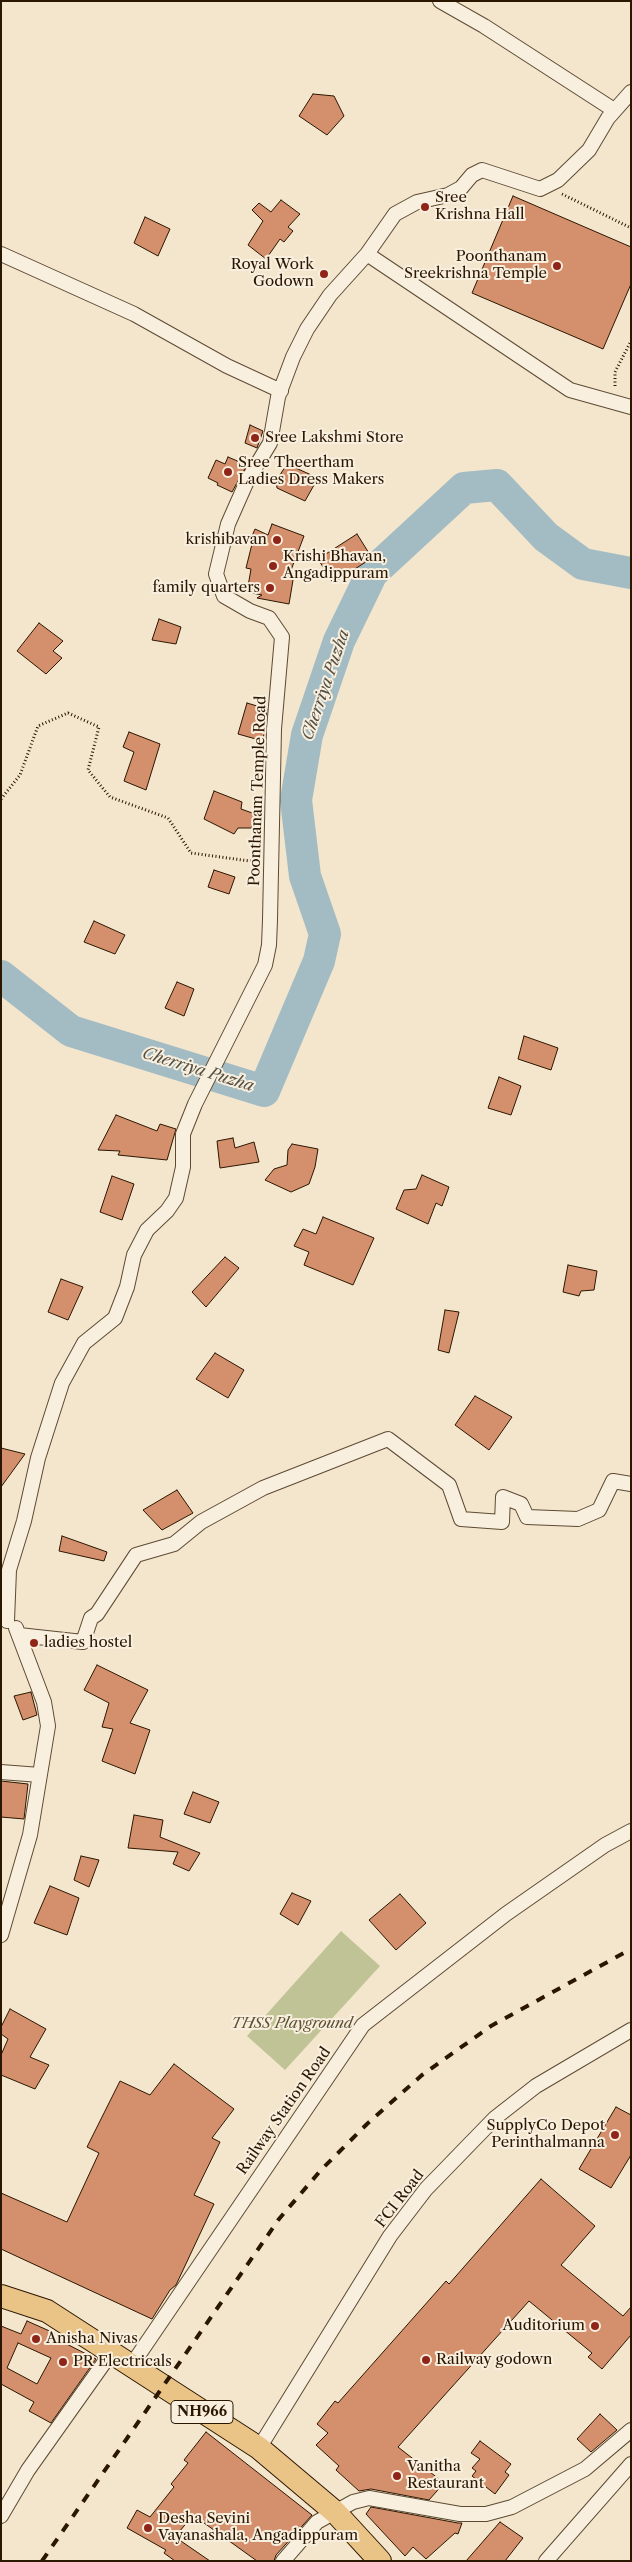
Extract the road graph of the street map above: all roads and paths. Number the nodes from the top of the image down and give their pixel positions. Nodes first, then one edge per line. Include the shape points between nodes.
1 (440, 1) edge
2 (631, 92) edge
3 (614, 110) junction
4 (545, 186) junction
5 (631, 228) edge
6 (1, 254) edge
7 (367, 254) junction
8 (631, 341) edge
9 (615, 390) dead end
10 (281, 391) junction
11 (631, 407) edge
12 (1, 800) edge
13 (272, 863) junction
14 (631, 1484) edge
15 (4, 1621) edge
16 (19, 1635) junction
17 (1, 1772) edge
18 (40, 1776) junction
19 (631, 1832) edge
20 (1, 1935) edge
21 (631, 2030) edge
22 (1, 2296) edge
23 (111, 2353) junction
24 (131, 2366) junction
25 (631, 2430) edge
26 (259, 2448) junction
27 (631, 2464) edge
28 (335, 2512) junction
29 (1, 2516) edge
30 (283, 2561) edge
31 (380, 2561) edge
32 (546, 2561) edge

1 - 3 street
2 - 3 street
3 - 4 street via 584,156 558,180
4 - 5 path
4 - 7 street, Poonthanam Temple Road via 521,184 482,170 472,175 462,188 448,195 417,202 395,214
6 - 10 street via 134,314 227,366
7 - 10 street, Poonthanam Temple Road via 330,295 307,329
7 - 11 street via 570,390
8 - 9 path via 615,372
10 - 13 street, Poonthanam Temple Road via 270,443 228,524 216,574 224,596 268,618 282,637 274,729
12 - 13 path via 20,776 38,726 68,713 100,727 88,770 110,797 168,818 191,853
13 - 15 street, Poonthanam Temple Road via 269,945 265,965 195,1104 184,1134 183,1167 176,1198 147,1230 134,1255 127,1287 114,1318 84,1343 62,1383 38,1458 9,1570
14 - 16 street via 613,1481 600,1510 578,1520 527,1516 521,1504 502,1497 502,1522 462,1520 449,1485 388,1439 263,1488 201,1522 174,1544 136,1555 97,1614 91,1618 83,1642
15 - 16 street via 15,1624
16 - 18 street via 44,1702 48,1726
17 - 18 street
18 - 20 street via 30,1835
19 - 24 street, Railway Station Road via 605,1845 506,1914 363,2026
21 - 26 street, FCI Road via 536,2086 495,2118 426,2189 390,2236
22 - 23 highway, NH966 via 47,2312
23 - 24 highway, NH966
23 - 29 street via 28,2470
24 - 26 highway, NH966
25 - 28 street via 585,2469 512,2507 486,2514 460,2514 369,2498
26 - 28 highway, NH966
27 - 32 street
28 - 30 street via 317,2522
28 - 31 highway, NH966

